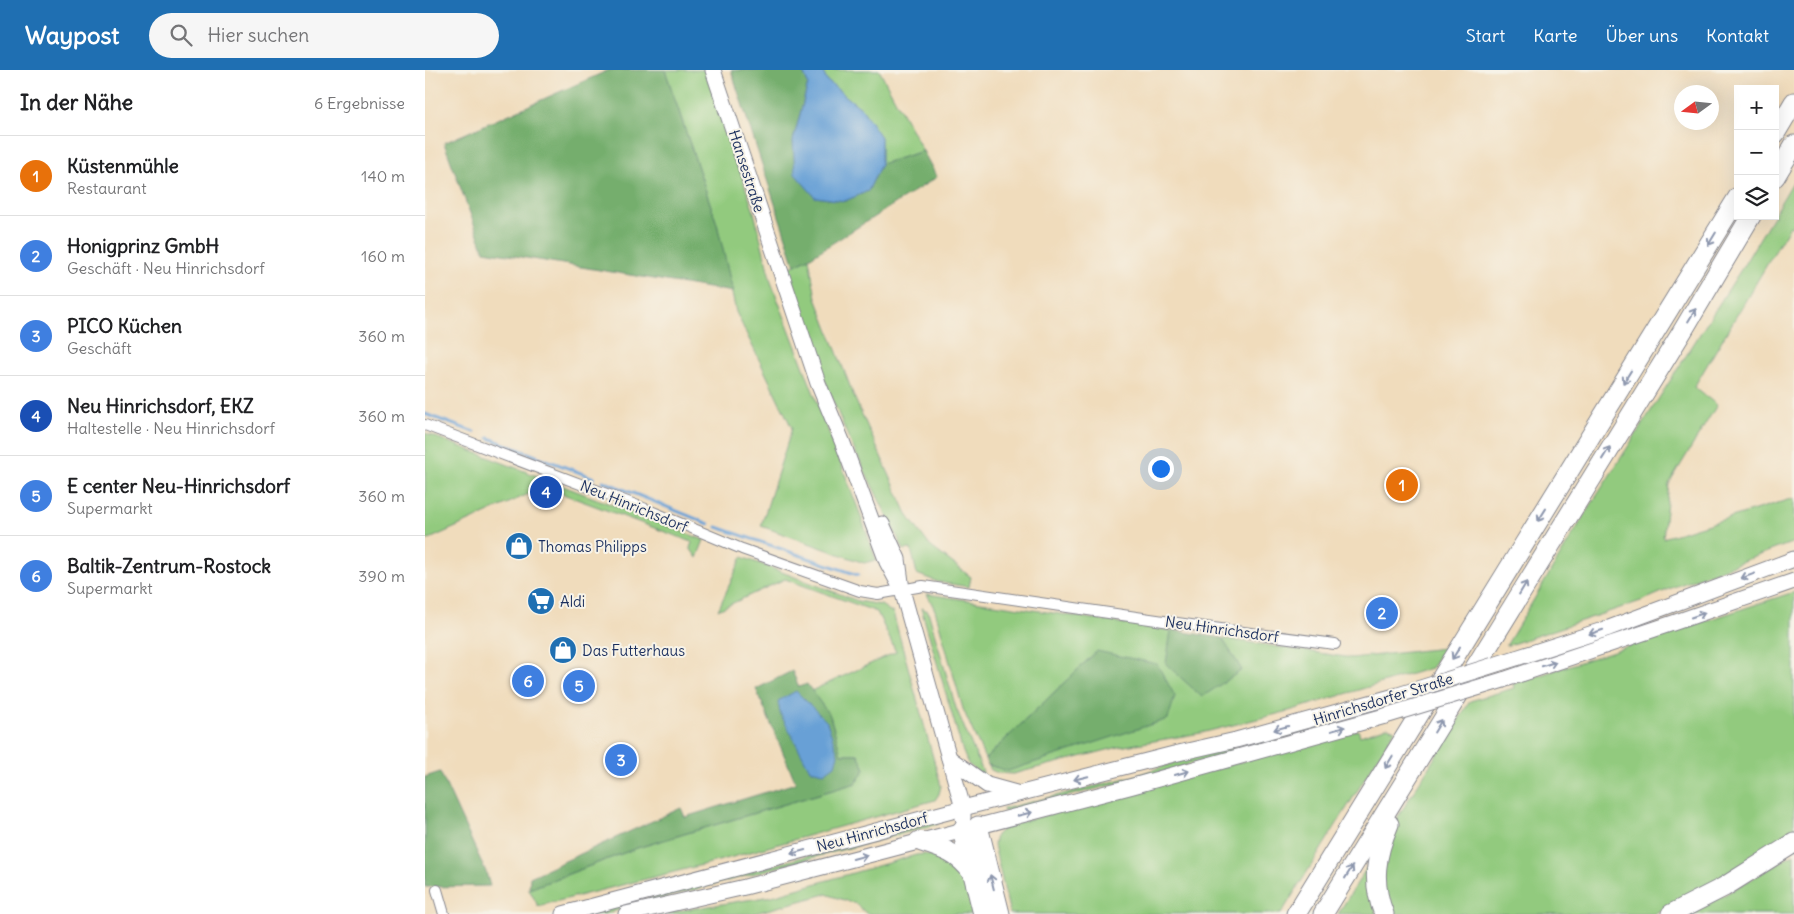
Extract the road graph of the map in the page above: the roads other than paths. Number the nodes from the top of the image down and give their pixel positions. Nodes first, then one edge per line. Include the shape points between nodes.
1 (713, 70) edge
2 (1794, 102) edge
3 (1777, 130) edge
4 (1794, 145) edge
5 (1776, 175) edge
6 (1734, 203) edge
7 (1749, 220) edge
8 (425, 425) edge
9 (1794, 559) edge
10 (1794, 581) edge
11 (902, 590) junction
12 (1335, 644) dead end
13 (949, 758) junction
14 (1413, 768) junction
15 (1020, 794) junction
16 (963, 808) junction
17 (970, 828) junction
18 (919, 841) junction
19 (1794, 843) edge
20 (975, 880) junction
21 (437, 890) dead end
22 (444, 914) edge
23 (563, 914) edge
24 (626, 914) edge
25 (983, 914) edge
26 (1000, 914) edge
27 (1296, 914) edge
28 (1323, 914) edge
29 (1384, 914) edge
30 (1671, 914) edge

1 - 11 main road, Hansestraße via 818,384 887,562
2 - 3 highway
4 - 5 highway
6 -> 27 highway
14 -> 7 highway
8 - 11 street, Neu Hinrichsdorf via 828,581 860,592 878,594
9 -> 15 main road, Hinrichsdorfer Straße, bridge via 1609,628 1395,696
17 -> 10 main road, Hinrichsdorfer Straße, bridge via 1385,716 1503,680
11 - 12 street, Neu Hinrichsdorf via 923,586
11 - 13 main road
13 - 15 main road via 987,785
13 - 16 main road
28 -> 14 highway
14 - 29 highway via 1378,854 1376,889
15 - 16 main road, Hinrichsdorfer Straße
16 - 17 main road
16 -> 23 main road, Neu Hinrichsdorf
17 - 18 main road, Neu Hinrichsdorf
17 - 20 highway
26 -> 17 highway
18 - 20 highway via 953,854 968,867
24 -> 18 main road, Neu Hinrichsdorf via 745,887
19 - 30 highway via 1724,887
20 - 25 highway
21 - 22 street

